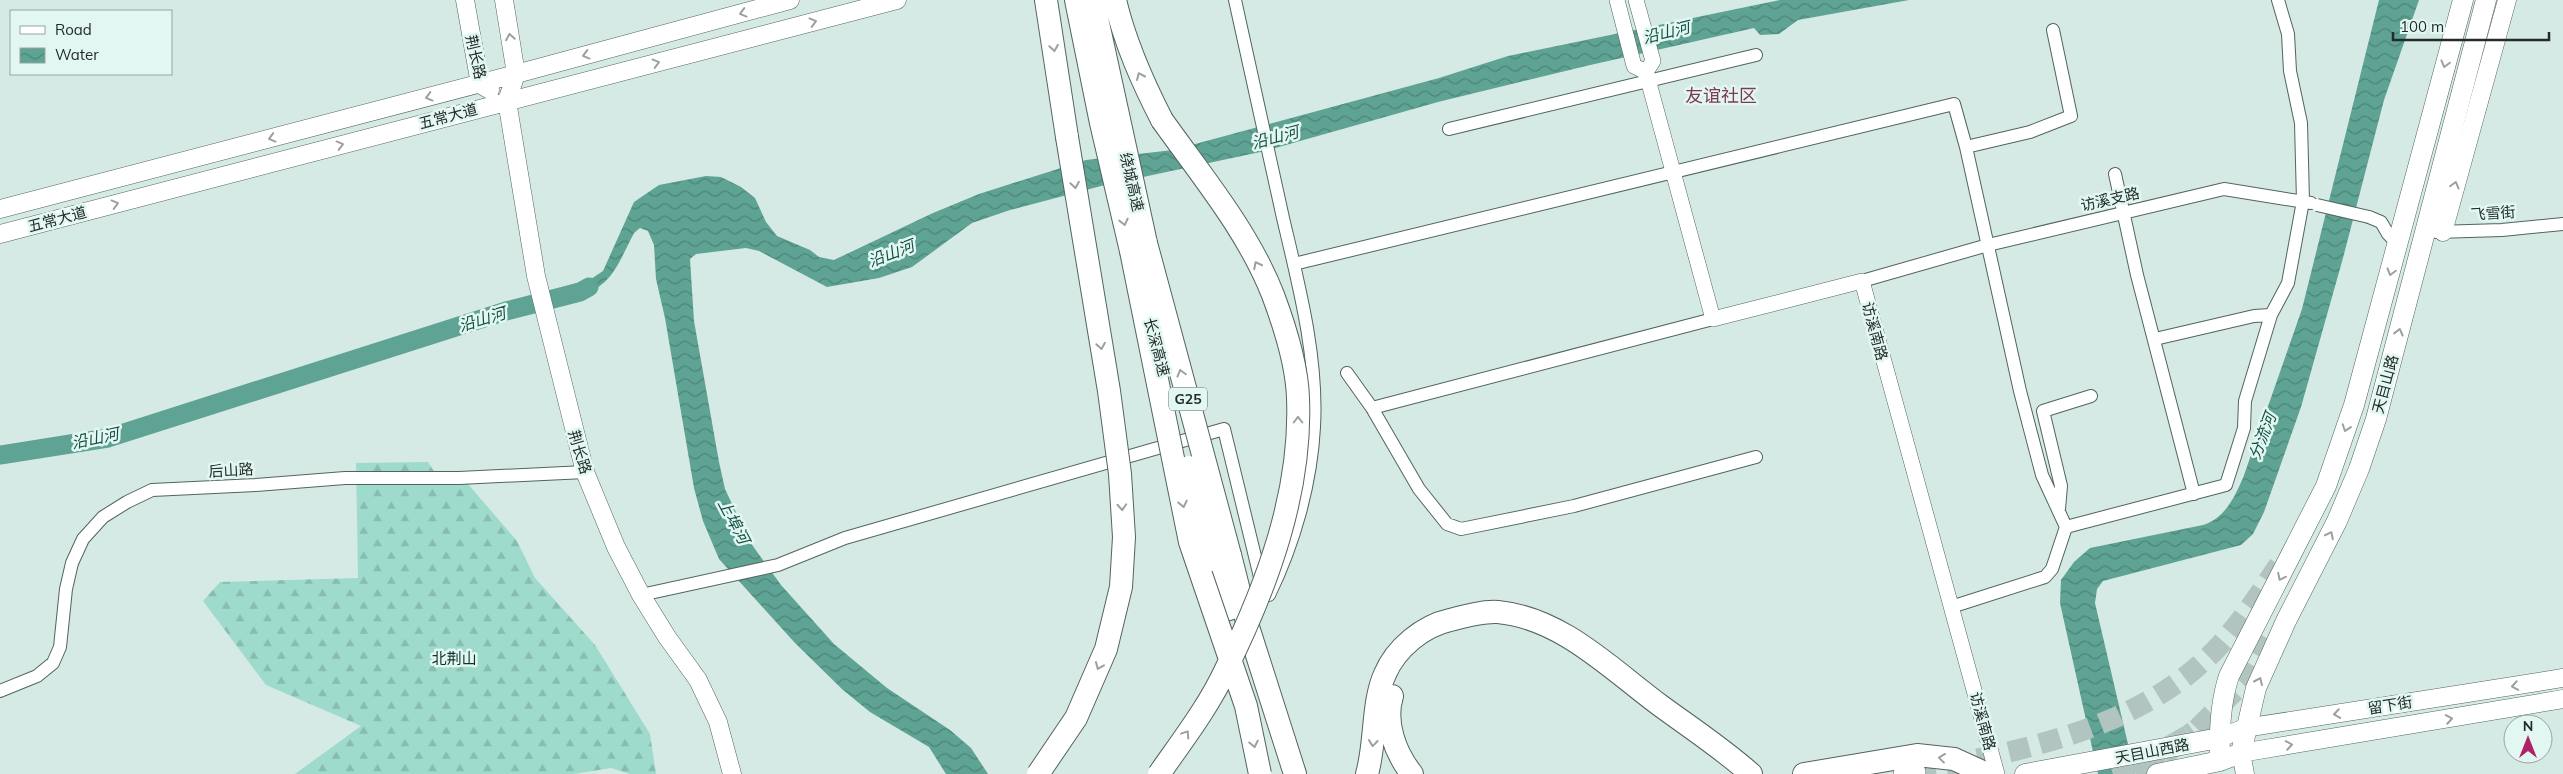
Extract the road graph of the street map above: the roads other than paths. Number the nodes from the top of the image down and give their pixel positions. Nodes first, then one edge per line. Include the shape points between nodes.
1 (465, 0) edge
2 (504, 0) edge
3 (790, 0) edge
4 (897, 0) edge
5 (1046, 0) edge
6 (1076, 0) edge
7 (1093, 0) edge
8 (1115, 0) edge
9 (1235, 0) edge
10 (1617, 0) edge
11 (1636, 0) edge
12 (2278, 0) edge
13 (2463, 0) edge
14 (2486, 0) edge
15 (2506, 0) edge
16 (2053, 30) dead end
17 (1756, 55) dead end
18 (1645, 70) junction
19 (516, 74) junction
20 (480, 84) junction
21 (507, 101) junction
22 (1109, 122) junction
23 (1449, 129) dead end
24 (1966, 148) junction
25 (1673, 174) junction
26 (2116, 174) dead end
27 (2303, 201) junction
28 (0, 209) edge
29 (2124, 213) junction
30 (2563, 224) edge
31 (2434, 232) junction
32 (0, 234) edge
33 (1988, 245) junction
34 (2399, 246) junction
35 (1138, 247) junction
36 (1294, 264) junction
37 (1862, 281) junction
38 (2271, 315) junction
39 (1713, 318) junction
40 (2155, 339) junction
41 (1347, 373) dead end
42 (2091, 396) dead end
43 (1372, 408) junction
44 (1756, 457) dead end
45 (585, 472) junction
46 (2194, 494) junction
47 (2059, 512) junction
48 (2066, 527) junction
49 (1222, 558) junction
50 (641, 595) junction
51 (1951, 607) junction
52 (2563, 678) edge
53 (1617, 680) junction
54 (0, 691) edge
55 (2563, 699) edge
56 (2245, 728) junction
57 (2219, 738) junction
58 (2241, 753) junction
59 (2222, 767) edge
60 (732, 774) edge
61 (1038, 774) edge
62 (1159, 774) edge
63 (1260, 774) edge
64 (1283, 774) edge
65 (1295, 774) edge
66 (1367, 774) edge
67 (1412, 774) edge
68 (1732, 774) edge
69 (1751, 774) edge
70 (1804, 774) edge
71 (1987, 774) edge
72 (1997, 774) edge
73 (2025, 774) edge
74 (2157, 774) edge
75 (2204, 774) edge
76 (2245, 774) edge

1 - 20 main road, 荆长路
19 -> 2 main road, 荆长路
3 -> 19 main road, 五常大道
21 -> 4 main road, 五常大道
5 -> 61 highway, bridge via 1109,391 1124,537 1121,587 1106,649 1076,718
6 - 22 highway, 长深高速 / G25
7 - 22 highway, 长深高速 / G25
62 -> 8 highway, bridge via 1226,670 1270,569 1298,452 1298,406 1290,347 1272,294 1241,233 1162,120 1139,74
9 - 36 street
10 - 18 street via 1625,31
11 - 18 street via 1643,26
12 - 27 street via 2288,34 2290,71 2301,123
13 -> 34 main road, 天目山路
14 - 31 main road, 天目山路
31 -> 15 main road, 天目山路
16 - 24 street via 2071,116 2030,132
17 - 18 street
18 - 23 street
18 - 25 street
19 - 20 main road, 五常大道
19 - 21 main road, 荆长路
20 - 21 main road, 荆长路
20 -> 28 main road, 五常大道
32 -> 21 main road, 五常大道
21 - 45 main road, 荆长路 via 536,276
22 - 35 highway, 长深高速 / G25
24 - 25 street via 1954,104
24 - 33 street
25 - 36 street
25 - 39 street
26 - 29 street
27 - 29 street, 访溪支路 via 2224,189
27 - 34 street, 访溪支路, bridge via 2381,222
27 - 38 street via 2288,284
29 - 33 street, 访溪支路
29 - 40 street
30 - 31 street, 飞雪街
56 -> 31 main road, 天目山路 via 2256,688 2359,469
33 - 37 street, 访溪支路
33 - 47 street via 2042,475
34 -> 57 main road, 天目山路 via 2354,405 2326,486 2229,676 2224,690
35 - 49 highway, 长深高速 / G25, bridge
35 -> 63 highway, bridge via 1190,542 1246,706
36 - 50 street via 1307,330 1314,427 1306,483 1287,559 1265,604 1224,429 845,538 778,566
37 - 39 street, 访溪南路
37 - 51 street, 访溪南路
38 - 40 street
38 - 46 street via 2245,401 2244,428 2226,485
39 - 43 street
40 - 46 street
41 - 43 street
42 - 47 street via 2043,411 2062,486
43 - 44 street via 1419,488 1448,524 1461,529 1574,506
45 - 50 main road, 荆长路 via 616,547
45 - 54 street, 后山路 via 459,478 345,478 152,490 103,517 83,539 72,563 60,647 53,663 37,676
46 - 48 street
47 - 48 street
48 - 51 street via 2052,569 2045,577
49 - 64 highway, 长深高速 / G25 via 1242,655
49 - 65 highway, 长深高速 / G25 via 1250,630
50 - 60 main road, 荆长路 via 698,680 718,722
51 - 72 street, 访溪南路
52 -> 56 main road, 留下街
53 -> 66 highway via 1594,654 1544,624 1498,612 1470,614 1439,622 1415,636 1398,653 1385,674
53 - 67 highway via 1576,655 1512,626 1479,624 1457,627 1439,635 1416,651 1401,672 1391,699 1391,733 1401,761
53 - 68 highway
53 - 69 highway
58 -> 55 main road, 留下街
56 - 57 main road, 留下街
56 - 58 main road, 天目山路
57 - 59 main road, 天目山路
57 - 73 main road, 天目山西路
58 - 59 main road, 天目山西路
58 - 76 main road
59 - 74 main road, 天目山西路
59 - 75 main road, 天目山西路
71 -> 70 highway via 1954,760 1917,755

